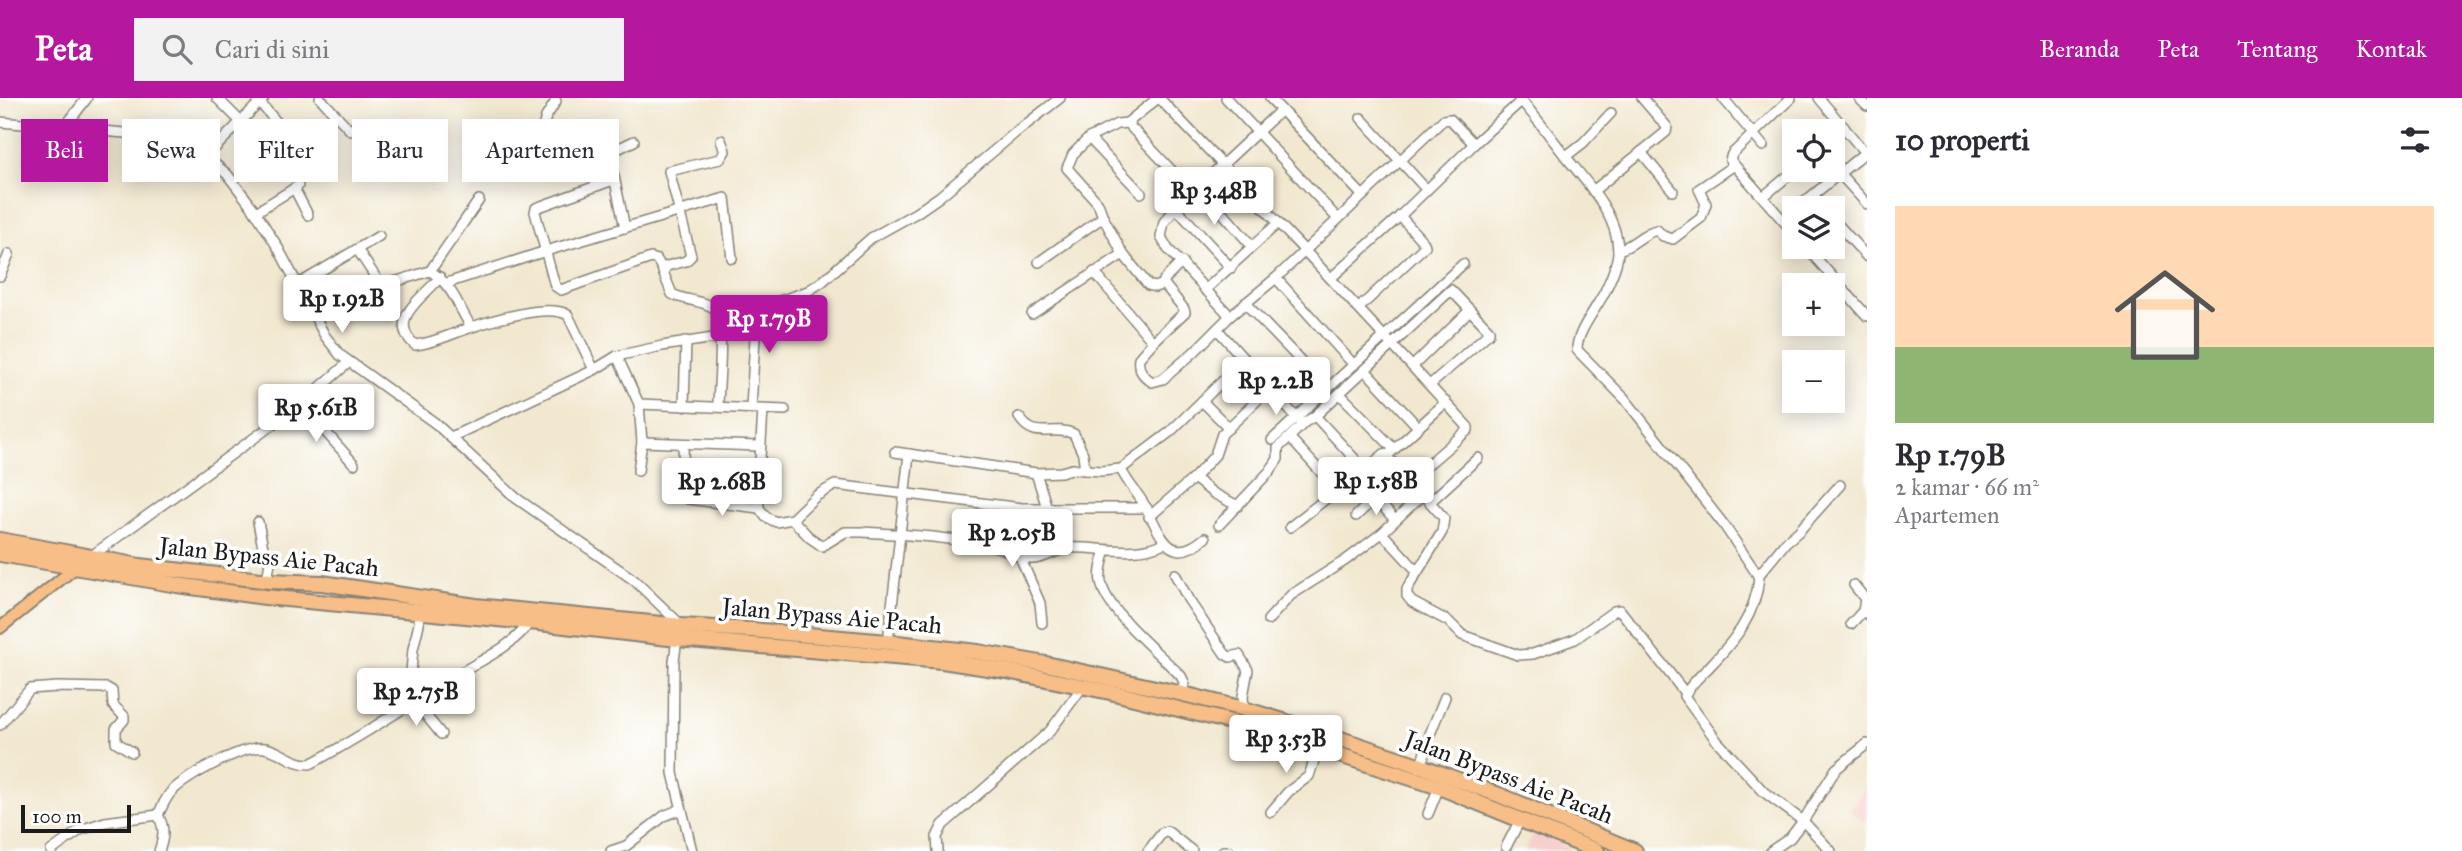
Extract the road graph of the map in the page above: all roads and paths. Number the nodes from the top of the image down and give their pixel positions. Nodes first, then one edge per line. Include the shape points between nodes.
1 (88, 98) edge
2 (217, 98) edge
3 (320, 98) edge
4 (1060, 98) edge
5 (1158, 98) edge
6 (1226, 98) edge
7 (1270, 98) edge
8 (1642, 98) edge
9 (1791, 98) edge
10 (1819, 98) edge
11 (1860, 98) edge
12 (556, 99) edge
13 (1520, 99) edge
14 (1725, 99) edge
15 (262, 101) edge
16 (1867, 106) edge
17 (1281, 110) junction
18 (1611, 113) dead end
19 (1361, 118) dead end
20 (71, 119) edge
21 (238, 119) edge
22 (242, 119) edge
23 (277, 119) edge
24 (545, 119) edge
25 (1837, 119) edge
26 (0, 122) edge
27 (1127, 123) junction
28 (21, 124) edge
29 (234, 127) edge
30 (1845, 128) edge
31 (351, 131) dead end
32 (1257, 131) junction
33 (1752, 134) junction
34 (1089, 138) junction
35 (721, 140) dead end
36 (634, 141) dead end
37 (220, 142) edge
38 (1474, 144) junction
39 (1763, 146) dead end
40 (619, 148) edge
41 (1641, 152) junction
42 (1866, 153) edge
43 (1566, 156) junction
44 (1401, 161) junction
45 (1222, 164) junction
46 (1733, 166) junction
47 (1845, 169) edge
48 (220, 170) edge
49 (1845, 180) edge
50 (1782, 181) edge
51 (608, 182) edge
52 (614, 182) edge
53 (1829, 182) edge
54 (1195, 189) junction
55 (1426, 189) junction
56 (1592, 191) junction
57 (1673, 191) dead end
58 (1141, 193) dead end
59 (1362, 195) junction
60 (1813, 196) edge
61 (1763, 197) junction
62 (479, 200) dead end
63 (1867, 204) edge
64 (1177, 208) junction
65 (256, 212) junction
66 (679, 212) junction
67 (308, 215) dead end
68 (1400, 216) junction
69 (1103, 217) junction
70 (1338, 219) junction
71 (1782, 220) edge
72 (1278, 223) junction
73 (625, 228) junction
74 (1845, 232) edge
75 (379, 236) dead end
76 (1251, 245) junction
77 (357, 249) junction
78 (1618, 250) junction
79 (546, 251) junction
80 (1306, 251) junction
81 (9, 254) dead end
82 (1123, 254) junction
83 (1867, 257) edge
84 (732, 258) dead end
85 (1817, 259) edge
86 (1039, 262) dead end
87 (1182, 262) junction
88 (1463, 264) dead end
89 (1231, 268) junction
90 (663, 270) junction
91 (430, 271) junction
92 (1094, 272) junction
93 (0, 276) edge
94 (1276, 278) junction
95 (1331, 278) junction
96 (443, 280) junction
97 (1164, 284) junction
98 (297, 285) junction
99 (1205, 290) junction
100 (1245, 303) junction
101 (1359, 309) junction
102 (1470, 310) junction
103 (1032, 314) dead end
104 (1230, 316) junction
105 (1867, 316) edge
106 (743, 319) junction
107 (471, 327) junction
108 (1217, 329) junction
109 (720, 337) junction
110 (686, 341) junction
111 (1389, 341) junction
112 (1153, 342) junction
113 (617, 356) junction
114 (1245, 359) junction
115 (348, 363) junction
116 (1354, 365) junction
117 (1413, 366) junction
118 (594, 370) junction
119 (1365, 370) junction
120 (1430, 385) junction
121 (1270, 388) junction
122 (1328, 389) junction
123 (1340, 394) junction
124 (1202, 401) junction
125 (1446, 402) junction
126 (301, 404) junction
127 (639, 404) junction
128 (684, 406) junction
129 (718, 406) junction
130 (751, 408) junction
131 (763, 410) junction
132 (785, 410) dead end
133 (1019, 416) dead end
134 (1315, 416) junction
135 (1300, 421) junction
136 (1418, 427) junction
137 (1229, 428) junction
138 (451, 437) junction
139 (1290, 438) junction
140 (1272, 440) dead end
141 (642, 442) junction
142 (683, 444) junction
143 (759, 446) junction
144 (1394, 449) junction
145 (895, 452) dead end
146 (909, 454) junction
147 (1387, 456) junction
148 (1478, 458) dead end
149 (354, 464) dead end
150 (1121, 469) junction
151 (1364, 469) junction
152 (1085, 470) junction
153 (638, 471) dead end
154 (1036, 473) junction
155 (1356, 477) junction
156 (1194, 478) junction
157 (1410, 480) junction
158 (1840, 485) dead end
159 (1337, 491) junction
160 (905, 493) junction
161 (1423, 494) junction
162 (1375, 498) junction
163 (1430, 502) junction
164 (1238, 506) junction
165 (759, 508) junction
166 (1047, 508) junction
167 (1060, 509) junction
168 (1148, 512) junction
169 (1356, 516) dead end
170 (792, 519) junction
171 (1395, 520) junction
172 (258, 522) dead end
173 (1219, 525) dead end
174 (1290, 527) dead end
175 (1381, 533) junction
176 (900, 534) junction
177 (1205, 538) dead end
178 (0, 540) edge
179 (1164, 543) junction
180 (1060, 549) junction
181 (1106, 550) junction
182 (0, 554) edge
183 (90, 556) junction
184 (1020, 557) junction
185 (74, 568) junction
186 (1417, 571) junction
187 (1175, 574) dead end
188 (1758, 576) junction
189 (270, 581) junction
190 (1853, 585) dead end
191 (419, 612) junction
192 (1865, 612) edge
193 (1268, 620) dead end
194 (530, 622) junction
195 (1042, 623) dead end
196 (1851, 624) dead end
197 (0, 628) edge
198 (680, 633) junction
199 (888, 642) junction
200 (1083, 686) junction
201 (1685, 693) junction
202 (1183, 694) junction
203 (1445, 697) dead end
204 (411, 704) junction
205 (1244, 709) junction
206 (0, 725) edge
207 (1245, 726) junction
208 (441, 734) dead end
209 (1867, 744) edge
210 (1318, 748) junction
211 (132, 752) dead end
212 (1421, 766) junction
213 (1438, 787) junction
214 (681, 808) junction
215 (1271, 812) dead end
216 (1427, 814) dead end
217 (158, 815) junction
218 (1520, 820) junction
219 (1804, 821) junction
220 (1506, 847) dead end
221 (51, 851) edge
222 (159, 851) edge
223 (611, 851) edge
224 (692, 851) edge
225 (938, 851) edge
226 (1148, 851) edge
227 (1192, 851) edge
228 (1223, 851) edge
229 (1229, 851) edge
230 (1597, 851) edge
231 (1634, 851) edge
232 (1771, 851) edge
233 (1831, 851) edge

1 - 20 street
2 - 21 street
3 - 31 street
4 - 106 street via 939,197 865,242 823,281
5 - 27 street
5 - 45 street
6 - 32 street
7 - 17 street
8 - 41 street via 1667,129
9 - 33 street
10 - 25 street
11 - 16 street
12 - 24 street
13 - 38 street
13 - 43 street
14 - 33 street
15 - 22 street
15 - 23 street
17 - 32 street
17 - 59 street
18 - 43 street
19 - 44 street
26 - 28 street
27 - 34 street
27 - 54 street
29 - 37 street
30 - 42 street
32 - 45 street
32 - 70 street
33 - 39 street
33 - 46 street via 1732,154
34 - 58 street
34 - 69 street via 1067,168 1098,203
35 - 66 street via 725,151 720,159 669,171
36 - 40 street
38 - 44 street via 1446,119
38 - 55 street
41 - 56 street
41 - 57 street
42 - 47 street
43 - 56 street
44 - 55 street
44 - 59 street
45 - 54 street
45 - 72 street
46 - 61 street
46 - 78 street via 1699,189 1706,204 1701,218 1673,239 1650,230
48 - 65 street
49 - 63 street
50 - 61 street
51 - 79 street via 536,208
52 - 73 street
53 - 60 street
54 - 64 street
54 - 76 street
55 - 68 street
56 - 78 street via 1607,215
59 - 70 street
61 - 71 street
62 - 91 street
64 - 87 street via 1164,222 1161,237
64 - 89 street
65 - 67 street via 296,187
65 - 98 street
66 - 73 street
66 - 84 street via 725,198
66 - 90 street via 691,256
68 - 95 street
68 - 101 street via 1425,246
69 - 82 street
69 - 86 street
70 - 80 street
72 - 76 street
72 - 80 street
73 - 79 street
74 - 83 street
75 - 77 street
76 - 89 street
77 - 91 street via 380,284
77 - 98 street
78 - 188 street via 1607,288 1578,339 1577,350 1625,399
79 - 90 street via 555,286 562,290 651,258
79 - 96 street
80 - 94 street
80 - 95 street
81 - 93 street
82 - 92 street
82 - 97 street via 1148,285
85 - 105 street
87 - 97 street
87 - 99 street
88 - 111 street
89 - 99 street
90 - 109 street via 673,294 716,310
91 - 96 street
92 - 103 street
92 - 112 street
94 - 100 street
94 - 116 street
95 - 101 street
96 - 107 street
96 - 107 street via 406,312 404,325 410,341 419,345
97 - 112 street via 1185,312
98 - 115 street via 325,336
99 - 104 street
100 - 104 street
100 - 122 street
101 - 111 street
102 - 111 street via 1451,290
102 - 117 street
102 - 120 street via 1489,333
104 - 108 street
106 - 109 street
106 - 130 street via 755,337
107 - 118 street via 534,312 562,312 568,315
108 - 112 street via 1159,382 1146,378 1138,363
108 - 114 street
109 - 110 street
109 - 129 street
110 - 113 street
110 - 128 street
111 - 116 street
111 - 117 street
111 - 119 street
113 - 118 street
113 - 127 street
114 - 121 street
114 - 124 street
115 - 126 street
115 - 138 street
116 - 122 street
117 - 120 street
118 - 138 street
119 - 123 street
119 - 136 street
120 - 125 street
121 - 135 street
121 - 137 street
122 - 135 street
123 - 134 street
123 - 144 street
124 - 137 street
124 - 150 street
125 - 136 street
125 - 157 street via 1468,429
126 - 149 street
126 - 183 street
127 - 128 street
127 - 141 street
128 - 129 street
129 - 130 street
130 - 131 street
131 - 132 street
131 - 143 street
133 - 152 street via 1032,430 1074,434
134 - 135 street
134 - 151 street
135 - 139 street
135 - 140 street
136 - 144 street
137 - 156 street via 1215,455
138 - 198 street via 516,498 634,580
139 - 159 street
139 - 164 street via 1278,448 1278,459 1270,471
141 - 142 street
141 - 153 street
142 - 143 street
142 - 165 street via 688,499
143 - 165 street
144 - 147 street
145 - 146 street
146 - 154 street
146 - 160 street
147 - 151 street via 1382,454
147 - 157 street
148 - 163 street
150 - 152 street
150 - 168 street
151 - 155 street
152 - 154 street
154 - 166 street
155 - 159 street
155 - 162 street
156 - 164 street
156 - 168 street
157 - 161 street
158 - 188 street
159 - 174 street
160 - 166 street
160 - 170 street via 835,485
160 - 176 street
161 - 163 street
161 - 171 street
162 - 169 street
162 - 171 street
163 - 186 street via 1444,524
164 - 173 street
165 - 170 street via 776,522
166 - 167 street
167 - 168 street
167 - 180 street
168 - 179 street
170 - 176 street via 819,545 845,532
171 - 175 street
172 - 189 street via 270,563
175 - 186 street
175 - 193 street via 1291,595
176 - 184 street via 1000,547
176 - 199 street
177 - 179 street via 1182,550
178 - 183 highway, Jalan Bypass Aie Pacah
179 - 181 street via 1146,549
180 - 181 street
180 - 184 street via 1032,559
181 - 202 street via 1100,576 1104,592 1181,676
182 - 185 highway
183 - 185 main road
183 - 189 highway, Jalan Bypass Aie Pacah
184 - 195 street via 1040,603
185 - 191 highway via 265,597
185 - 197 main road
186 - 201 street via 1406,589 1412,602 1448,621 1462,635 1518,654 1541,652 1575,639 1620,610
187 - 205 street via 1225,654 1239,655 1248,670
188 - 201 street via 1744,626
189 - 198 highway, Jalan Bypass Aie Pacah via 322,583
190 - 192 street via 1865,599
191 - 194 highway
191 - 204 street
192 - 196 street
194 - 198 highway
194 - 204 street via 512,641
198 - 199 highway, Jalan Bypass Aie Pacah via 751,630
198 - 200 highway via 942,661
198 - 214 street via 674,661 673,773
199 - 202 highway, Jalan Bypass Aie Pacah via 991,655
200 - 207 highway
200 - 225 street via 1049,731 943,825 937,837
201 - 219 street via 1697,716 1764,792
202 - 205 highway, Jalan Bypass Aie Pacah
203 - 212 street
204 - 208 street
204 - 217 street via 310,764 300,765 267,748 245,750 190,777 170,793
205 - 207 highway
205 - 212 highway, Jalan Bypass Aie Pacah
206 - 211 street via 30,690 107,688 112,691 113,705 124,716 116,729 116,741
207 - 210 highway
209 - 219 street via 1836,769
210 - 213 highway
210 - 215 street via 1309,776
212 - 231 highway, Jalan Bypass Aie Pacah
213 - 216 street
213 - 218 highway
214 - 223 street via 626,846
214 - 224 street
217 - 221 street via 80,830
217 - 222 street via 163,824
218 - 220 street
218 - 230 highway
219 - 232 street
219 - 233 street
226 - 227 street via 1167,831
228 - 229 street

